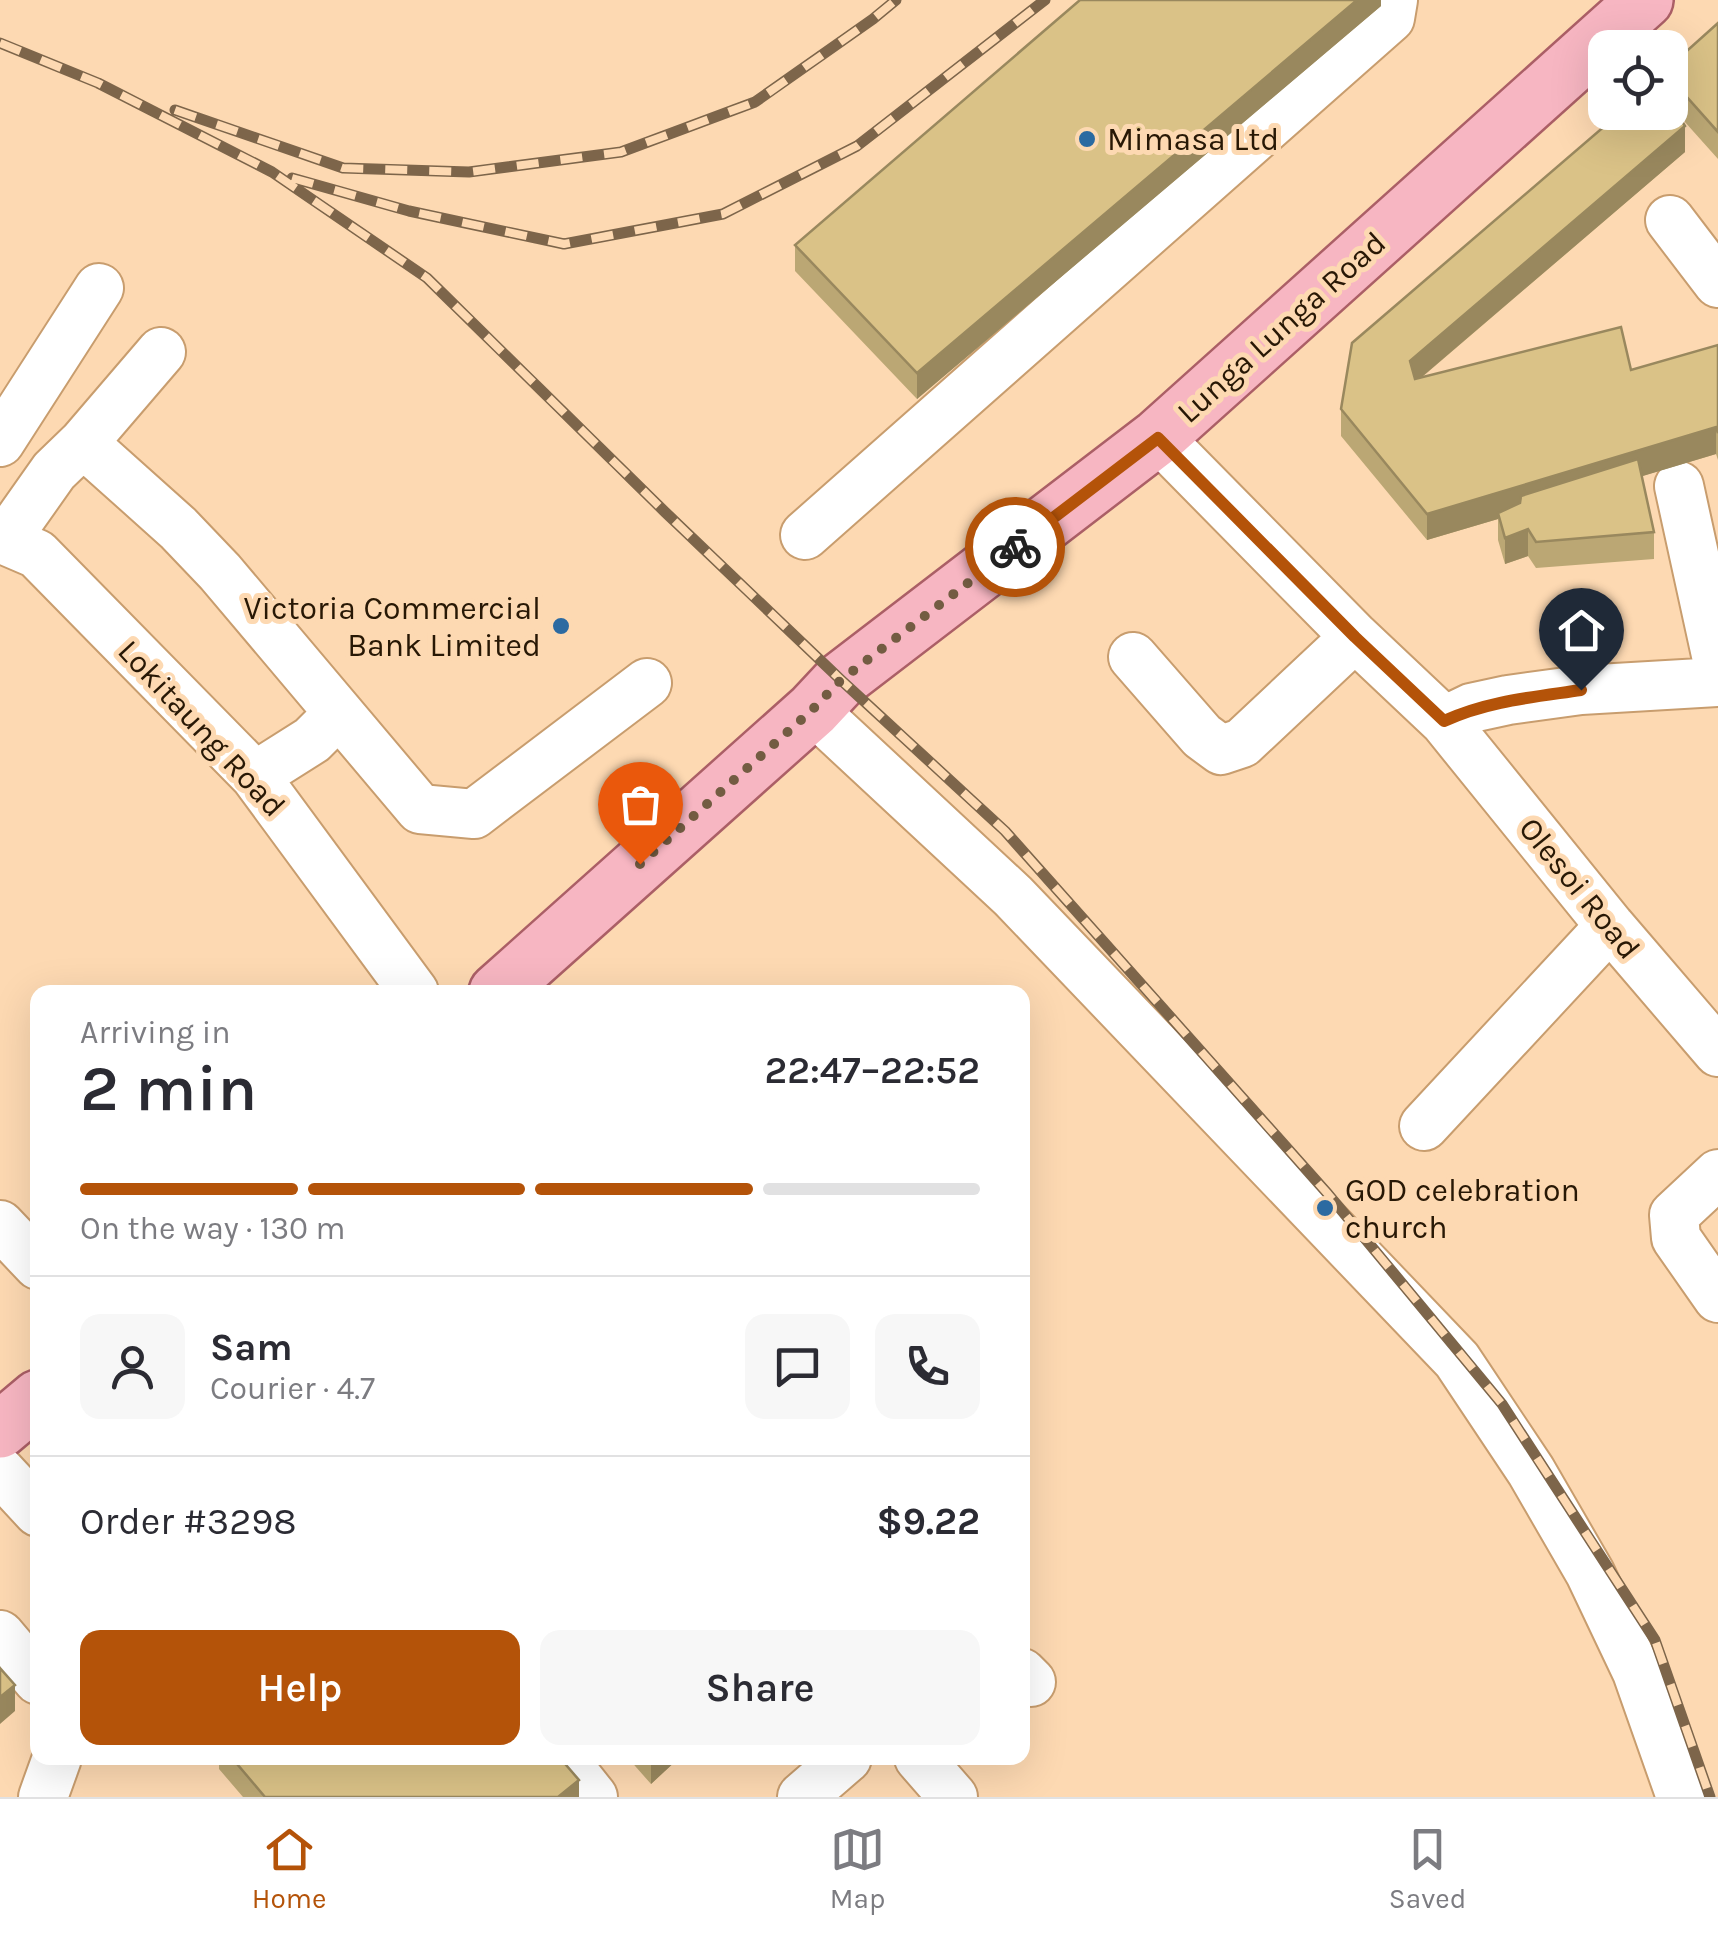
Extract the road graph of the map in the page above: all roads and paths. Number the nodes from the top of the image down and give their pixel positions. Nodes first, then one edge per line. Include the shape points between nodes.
1 (1393, 0) edge
2 (1644, 0) edge
3 (1670, 220) dead end
4 (1718, 283) edge
5 (99, 288) dead end
6 (160, 352) dead end
7 (1158, 438) junction
8 (0, 442) edge
9 (83, 443) junction
10 (1678, 486) dead end
11 (806, 535) dead end
12 (3, 539) edge
13 (1355, 637) junction
14 (1133, 657) dead end
15 (1718, 664) edge
16 (647, 682) dead end
17 (1718, 682) edge
18 (812, 710) junction
19 (339, 713) junction
20 (1444, 721) junction
21 (255, 776) junction
22 (1610, 926) junction
23 (409, 985) edge
24 (505, 985) edge
25 (1718, 1052) edge
26 (1424, 1126) dead end
27 (1718, 1174) edge
28 (0, 1224) edge
29 (30, 1256) edge
30 (1718, 1298) edge
31 (30, 1405) edge
32 (0, 1430) edge
33 (0, 1470) edge
34 (30, 1503) edge
35 (0, 1635) edge
36 (30, 1671) edge
37 (54, 1765) edge
38 (567, 1765) edge
39 (838, 1765) edge
40 (925, 1765) edge
41 (43, 1797) edge
42 (592, 1797) edge
43 (802, 1797) edge
44 (953, 1797) edge
45 (1681, 1797) edge

1 - 11 street via 1390,18
2 - 7 main road, Lunga Lunga Road
3 - 4 street
5 - 8 street
6 - 9 street
7 - 13 street, Olesoi Road
7 - 18 main road, Lunga Lunga Road via 841,680
9 - 12 street
9 - 19 street via 220,572
10 - 15 street
12 - 21 street, Lokitaung Road via 37,554
13 - 14 street via 1242,743 1221,750
13 - 20 street, Olesoi Road
16 - 19 street via 474,814 420,809
17 - 20 street via 1508,700
18 - 24 main road, Lunga Lunga Road
18 - 45 street via 1013,896 1457,1360 1590,1573 1637,1672
19 - 21 street via 312,740
20 - 22 street, Olesoi Road
21 - 23 street, Lokitaung Road
22 - 25 street, Olesoi Road
22 - 26 street
27 - 30 street via 1674,1214 1676,1238
28 - 29 street
31 - 32 main road
33 - 34 street
35 - 36 street
37 - 41 street
38 - 42 street
39 - 43 street
40 - 44 street

